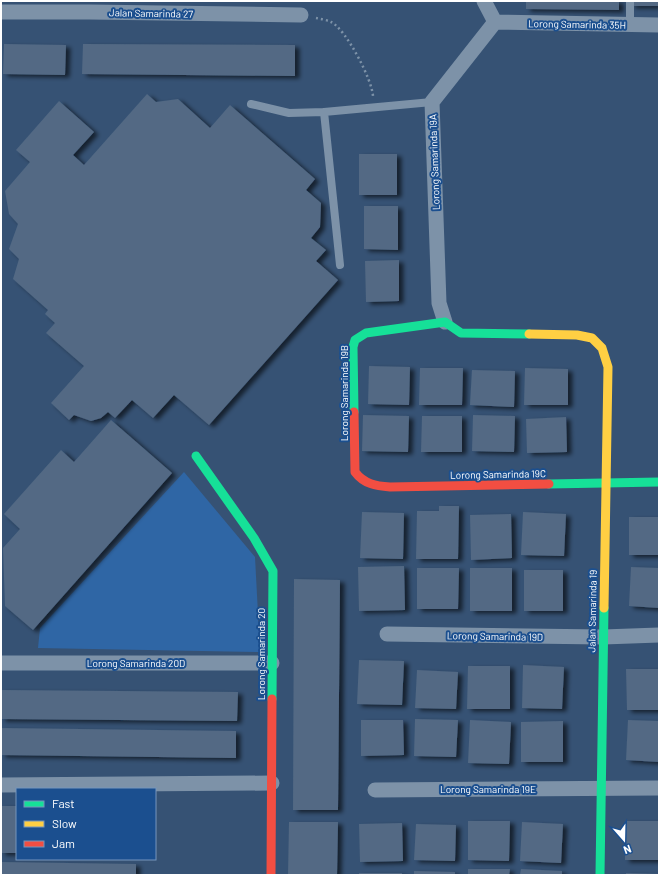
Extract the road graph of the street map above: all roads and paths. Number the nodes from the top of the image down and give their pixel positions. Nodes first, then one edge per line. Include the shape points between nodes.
1 (484, 1) edge
2 (630, 1) edge
3 (89, 6) edge
4 (1, 12) edge
5 (301, 15) joint
6 (496, 22) junction
7 (630, 25) junction
8 (659, 25) edge
9 (432, 102) junction
10 (252, 104) dead end
11 (373, 107) junction
12 (324, 112) junction
13 (340, 265) dead end
14 (445, 322) junction
15 (196, 456) dead end
16 (659, 482) edge
17 (605, 483) junction
18 (390, 487) joint
19 (387, 634) dead end
20 (659, 635) edge
21 (603, 637) junction
22 (1, 663) edge
23 (272, 663) junction
24 (272, 783) junction
25 (1, 785) edge
26 (600, 788) junction
27 (659, 788) edge
28 (375, 790) dead end
29 (271, 875) edge
30 (600, 875) edge

1 - 6 street
2 - 7 lane
3 - 4 street, Jalan Samarinda 27
3 - 5 street, Jalan Samarinda 27
5 - 11 path via 332,22 344,34 364,68 373,91
6 - 7 street, Lorong Samarinda 35H
6 - 9 street, Lorong Samarinda 19A
7 - 8 street, Lorong Samarinda 35H
9 - 11 lane
9 - 14 street, Lorong Samarinda 19A via 439,303
10 - 12 lane via 289,113
11 - 12 lane
12 - 13 lane
14 - 17 street, Jalan Samarinda 19 via 461,333 576,335 592,338 602,348 608,367
14 - 18 street, Lorong Samarinda 19B via 366,333 355,340 353,347 356,472 360,479 372,486
15 - 23 street, Lorong Samarinda 20 via 254,538 273,571
16 - 17 street, Lorong Samarinda 19C
17 - 18 street, Lorong Samarinda 19C
17 - 21 street, Jalan Samarinda 19
19 - 21 street, Lorong Samarinda 19D
20 - 21 street, Lorong Samarinda 19D
21 - 26 street, Jalan Samarinda 19
22 - 23 street, Lorong Samarinda 20D
23 - 24 street, Lorong Samarinda 20
24 - 25 street
24 - 29 street, Lorong Samarinda 20
26 - 27 street, Lorong Samarinda 19E
26 - 28 street, Lorong Samarinda 19E
26 - 30 street, Jalan Samarinda 19

